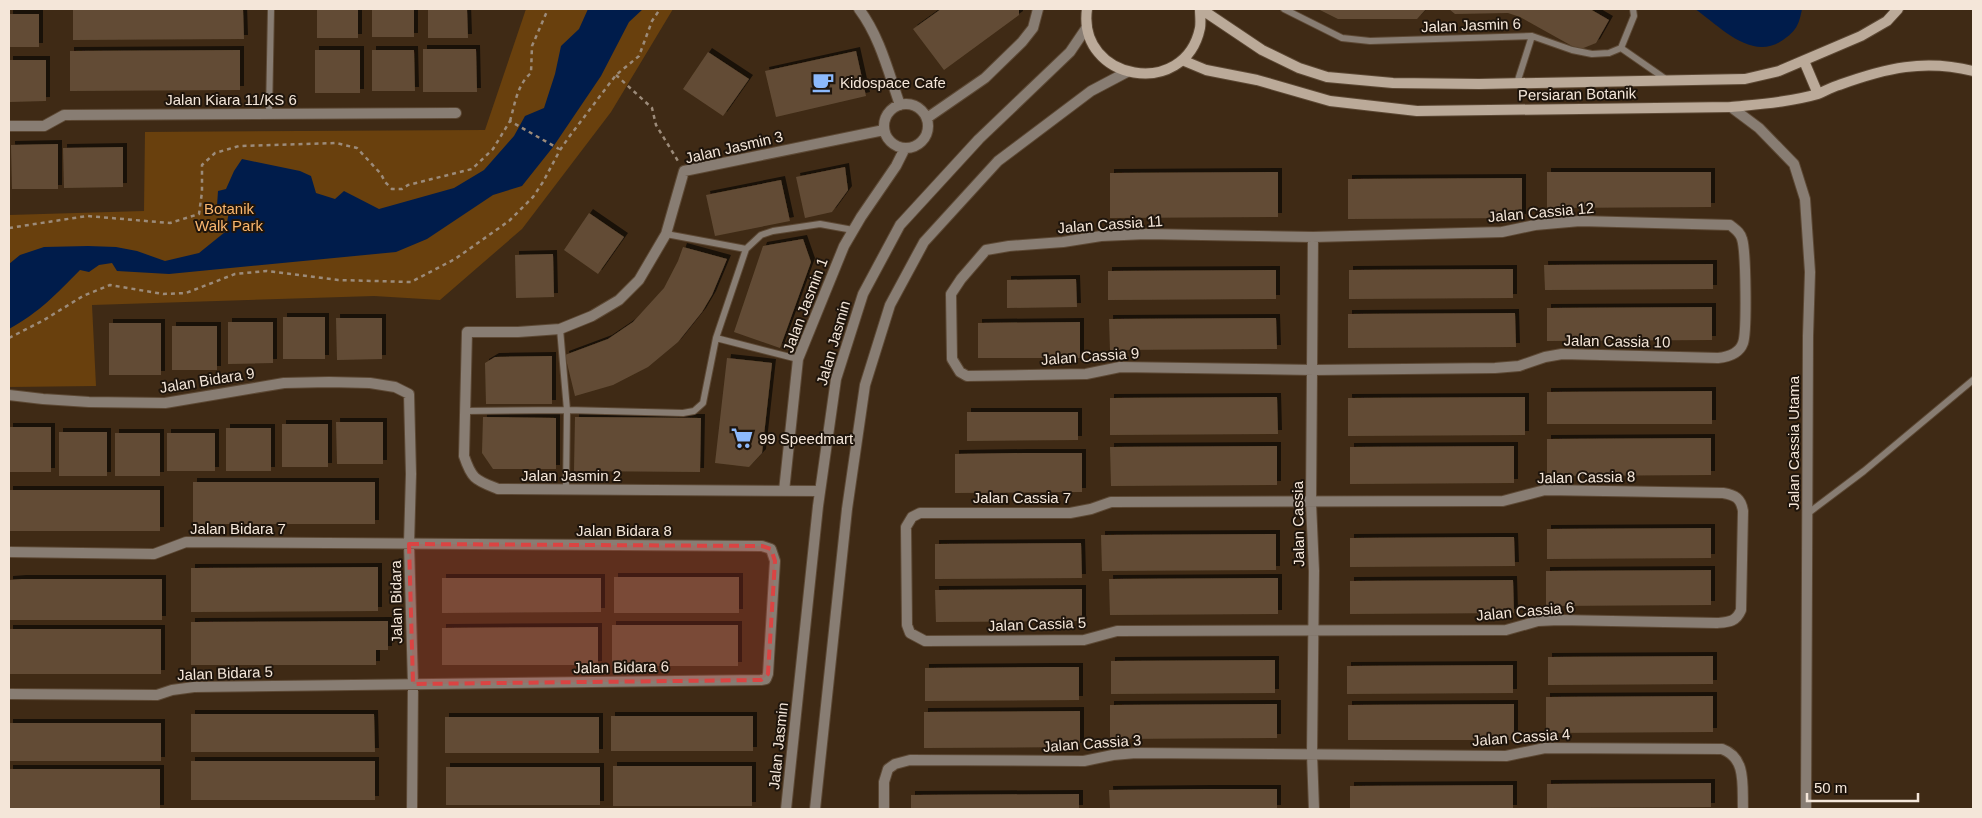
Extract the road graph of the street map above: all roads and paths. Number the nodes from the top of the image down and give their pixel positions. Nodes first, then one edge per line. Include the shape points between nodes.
1 (270, 9) edge
2 (548, 9) edge
3 (660, 9) edge
4 (859, 9) edge
5 (1038, 9) edge
6 (1087, 9) edge
7 (1200, 9) edge
8 (1284, 9) edge
9 (1633, 9) edge
10 (1898, 9) edge
11 (1087, 27) junction
12 (1532, 36) junction
13 (1621, 48) junction
14 (1182, 60) junction
15 (1804, 60) junction
16 (1973, 71) edge
17 (1126, 72) junction
18 (616, 75) junction
19 (1667, 80) junction
20 (1517, 83) junction
21 (1818, 94) junction
22 (900, 104) junction
23 (1731, 107) junction
24 (456, 113) dead end
25 (269, 114) junction
26 (927, 118) junction
27 (510, 121) junction
28 (9, 126) edge
29 (884, 130) junction
30 (906, 148) junction
31 (558, 149) junction
32 (684, 171) junction
33 (9, 228) edge
34 (853, 230) junction
35 (666, 234) junction
36 (1313, 237) junction
37 (746, 250) junction
38 (1746, 291) joint
39 (951, 313) joint
40 (560, 329) junction
41 (467, 332) joint
42 (9, 338) edge
43 (716, 338) junction
44 (798, 359) junction
45 (1314, 370) junction
46 (1973, 380) edge
47 (409, 394) joint
48 (9, 395) edge
49 (567, 410) junction
50 (465, 411) junction
51 (566, 490) junction
52 (784, 491) junction
53 (820, 491) junction
54 (1311, 503) junction
55 (1807, 514) junction
56 (409, 544) junction
57 (9, 552) edge
58 (1742, 559) joint
59 (906, 576) joint
60 (772, 615) joint
61 (1314, 630) junction
62 (413, 684) junction
63 (9, 694) edge
64 (1312, 754) junction
65 (412, 809) edge
66 (786, 809) edge
67 (815, 809) edge
68 (884, 809) edge
69 (1314, 809) edge
70 (1743, 809) edge
71 (1806, 809) edge

1 - 25 lane
2 - 27 path via 532,46 531,73 517,94
3 - 18 path via 639,56
4 - 22 street via 877,37
5 - 26 street via 1033,28 1022,42 985,78
6 - 11 main road
7 - 14 main road via 1200,27 1194,45
7 - 20 main road, Persiaran Botanik via 1262,50 1299,68 1328,77 1393,82
8 - 12 lane, Jalan Jasmin 6 via 1342,38 1370,41
9 - 13 lane via 1634,16
10 - 15 main road, Persiaran Botanik via 1887,21 1861,36
11 - 17 main road via 1094,47 1108,62
11 - 53 street, Jalan Jasmin via 1070,52 979,139 900,225 863,294 836,379
12 - 13 lane, Jalan Jasmin 6 via 1592,54
12 - 20 lane
13 - 19 lane
14 - 17 main road via 1156,73
14 - 23 main road, Persiaran Botanik via 1206,70 1257,80 1330,101 1418,111
15 - 19 main road, Persiaran Botanik via 1779,71 1745,79
15 - 21 main road
16 - 21 main road, Persiaran Botanik via 1954,66 1914,65 1888,69
17 - 67 street via 1091,91 998,161 924,242 890,305 865,385 847,509
18 - 31 path
18 - 32 path via 652,108 656,125
19 - 20 main road, Persiaran Botanik
21 - 23 main road, Persiaran Botanik
22 - 26 street via 920,108
22 - 29 street via 888,113
23 - 55 street, Jalan Cassia Utama via 1759,128 1794,164 1805,198 1810,272
24 - 25 street, Jalan Kiara 11/KS 6
25 - 28 street, Jalan Kiara 11/KS 6 via 64,115 44,126
26 - 30 street via 929,128 923,141
27 - 31 path
27 - 33 path via 494,149 472,169 402,189 392,189 384,182 381,174 357,148 336,143 239,146 215,153 202,165 199,214 170,223 87,216
29 - 30 street via 894,145
29 - 32 street, Jalan Jasmin 3
30 - 34 street, Jalan Jasmin 1
31 - 42 path via 533,197 509,221 455,259 411,282 338,280 267,271 235,274 186,293 163,294 110,285 83,296
32 - 35 street, Jalan Jasmin 3
34 - 37 lane via 820,224 773,231 760,235
34 - 44 street, Jalan Jasmin 1 via 833,270
35 - 37 lane
35 - 40 street, Jalan Jasmin 3 via 639,280 619,300
36 - 38 street, Jalan Cassia 12 via 1502,232 1580,221 1730,226 1739,232 1743,242
36 - 39 street, Jalan Cassia 11 via 1146,234 986,250 951,294
36 - 45 street, Jalan Cassia
37 - 43 lane
38 - 45 street, Jalan Cassia 10 via 1743,344 1729,357 1562,354 1519,366 1495,368
39 - 45 street, Jalan Cassia 9 via 952,359 960,372 967,376 1086,374 1120,367
40 - 41 street, Jalan Jasmin 3
40 - 49 lane
41 - 50 street, Jalan Jasmin 2
43 - 44 lane
43 - 49 lane via 703,403 694,412
44 - 52 street, Jalan Jasmin 1
45 - 54 street, Jalan Cassia
46 - 55 lane
47 - 48 street, Jalan Bidara 9 via 396,387 370,382 329,382 284,383 165,403 89,402
47 - 56 street, Jalan Bidara
49 - 50 lane
49 - 51 lane
50 - 51 street, Jalan Jasmin 2 via 464,456 476,480 498,489
51 - 52 street, Jalan Jasmin 2
52 - 53 street, Jalan Jasmin 2
53 - 66 street, Jalan Jasmin
54 - 58 street, Jalan Cassia 8 via 1503,501 1545,490 1723,493 1734,495 1742,503
54 - 59 street, Jalan Cassia 7 via 1111,502 1070,513 920,513 912,517 906,527
54 - 61 street, Jalan Cassia
55 - 71 street, Jalan Cassia Utama
56 - 57 street, Jalan Bidara 7 via 186,542 154,554
56 - 60 street, Jalan Bidara 8 via 762,546 771,549 775,561
56 - 62 street, Jalan Bidara
58 - 61 street, Jalan Cassia 6 via 1741,610 1738,618 1731,622 1559,620 1538,621 1506,630
59 - 61 street, Jalan Cassia 5 via 907,626 910,633 925,641 1084,640 1117,631
60 - 62 street, Jalan Bidara 6 via 768,674 761,680
61 - 64 street, Jalan Cassia
62 - 63 street, Jalan Bidara 5 via 194,687 157,695
62 - 65 street, Jalan Bidara
64 - 68 street, Jalan Cassia 3 via 1136,753 1084,761 1044,762 910,760 888,769 884,782
64 - 69 street, Jalan Cassia
64 - 70 street, Jalan Cassia 4 via 1506,756 1544,748 1722,749 1732,752 1740,764

